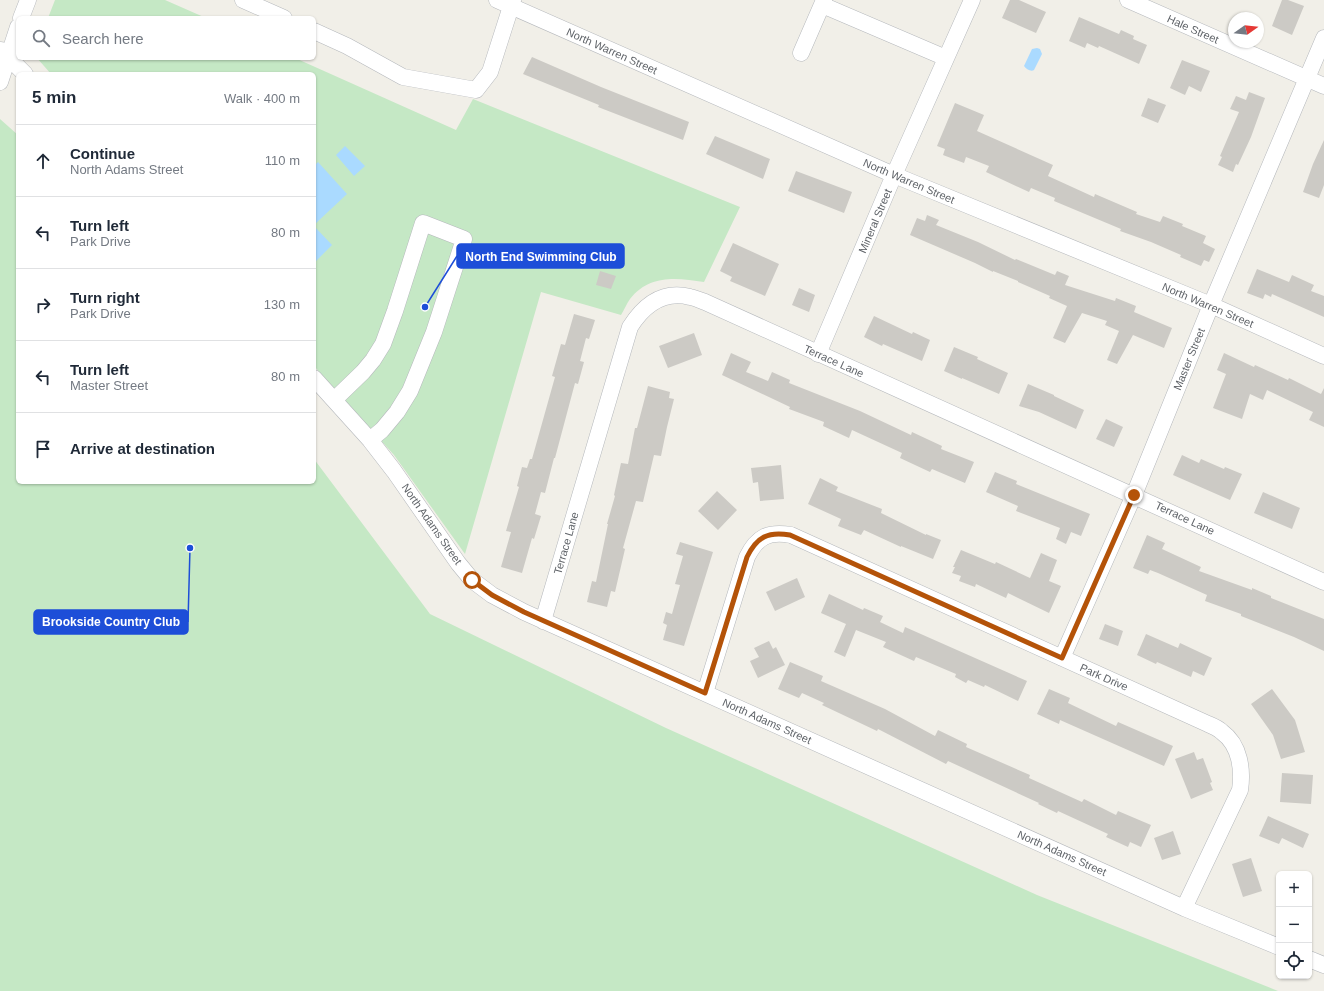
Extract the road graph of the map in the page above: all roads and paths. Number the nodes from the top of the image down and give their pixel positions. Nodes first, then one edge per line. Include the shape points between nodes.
1 (28, 0) edge
2 (243, 0) edge
3 (972, 0) edge
4 (1128, 0) edge
5 (507, 2) edge
6 (823, 2) edge
7 (22, 16) edge
8 (279, 16) edge
9 (16, 31) edge
10 (316, 32) edge
11 (1324, 38) edge
12 (4, 52) edge
13 (801, 53) dead end
14 (946, 58) junction
15 (23, 72) edge
16 (1307, 78) junction
17 (0, 82) edge
18 (1324, 86) edge
19 (894, 175) junction
20 (1211, 305) junction
21 (818, 354) junction
22 (1324, 356) edge
23 (316, 380) edge
24 (334, 400) junction
25 (370, 440) junction
26 (1134, 495) junction
27 (1324, 582) edge
28 (544, 620) junction
29 (1062, 658) junction
30 (705, 693) junction
31 (1184, 908) junction
32 (1276, 946) edge
33 (1312, 960) edge
34 (1324, 965) edge

1 - 7 street
2 - 8 street
3 - 14 street, Mineral Street
4 - 16 street, Hale Street
5 - 10 street via 490,72 476,90 403,77
5 - 19 street, North Warren Street
6 - 13 street
6 - 14 street
9 - 12 street
11 - 16 street, Master Street
12 - 15 street
12 - 17 street
14 - 19 street, Mineral Street
16 - 18 street, Hale Street
16 - 20 street, Master Street
19 - 20 street, North Warren Street
19 - 21 street, Mineral Street
20 - 22 street, North Warren Street
20 - 26 street, Master Street
21 - 26 street, Terrace Lane
21 - 28 street, Terrace Lane via 690,296 662,298 638,314 625,340
23 - 24 street, North Adams Street
24 - 25 street, North Adams Street
24 - 25 street via 363,372 383,344 423,223 464,239 434,332 410,391 392,418
25 - 28 street, North Adams Street via 472,580 492,595
26 - 27 street, Terrace Lane
26 - 29 street, Master Street
28 - 30 street, North Adams Street
29 - 30 street, Park Drive via 790,535 779,533 760,539 747,557
29 - 31 street, Park Drive via 1208,724 1223,732 1234,747 1240,761 1240,790
30 - 31 street, North Adams Street
31 - 32 street, North Adams Street
33 - 34 street

